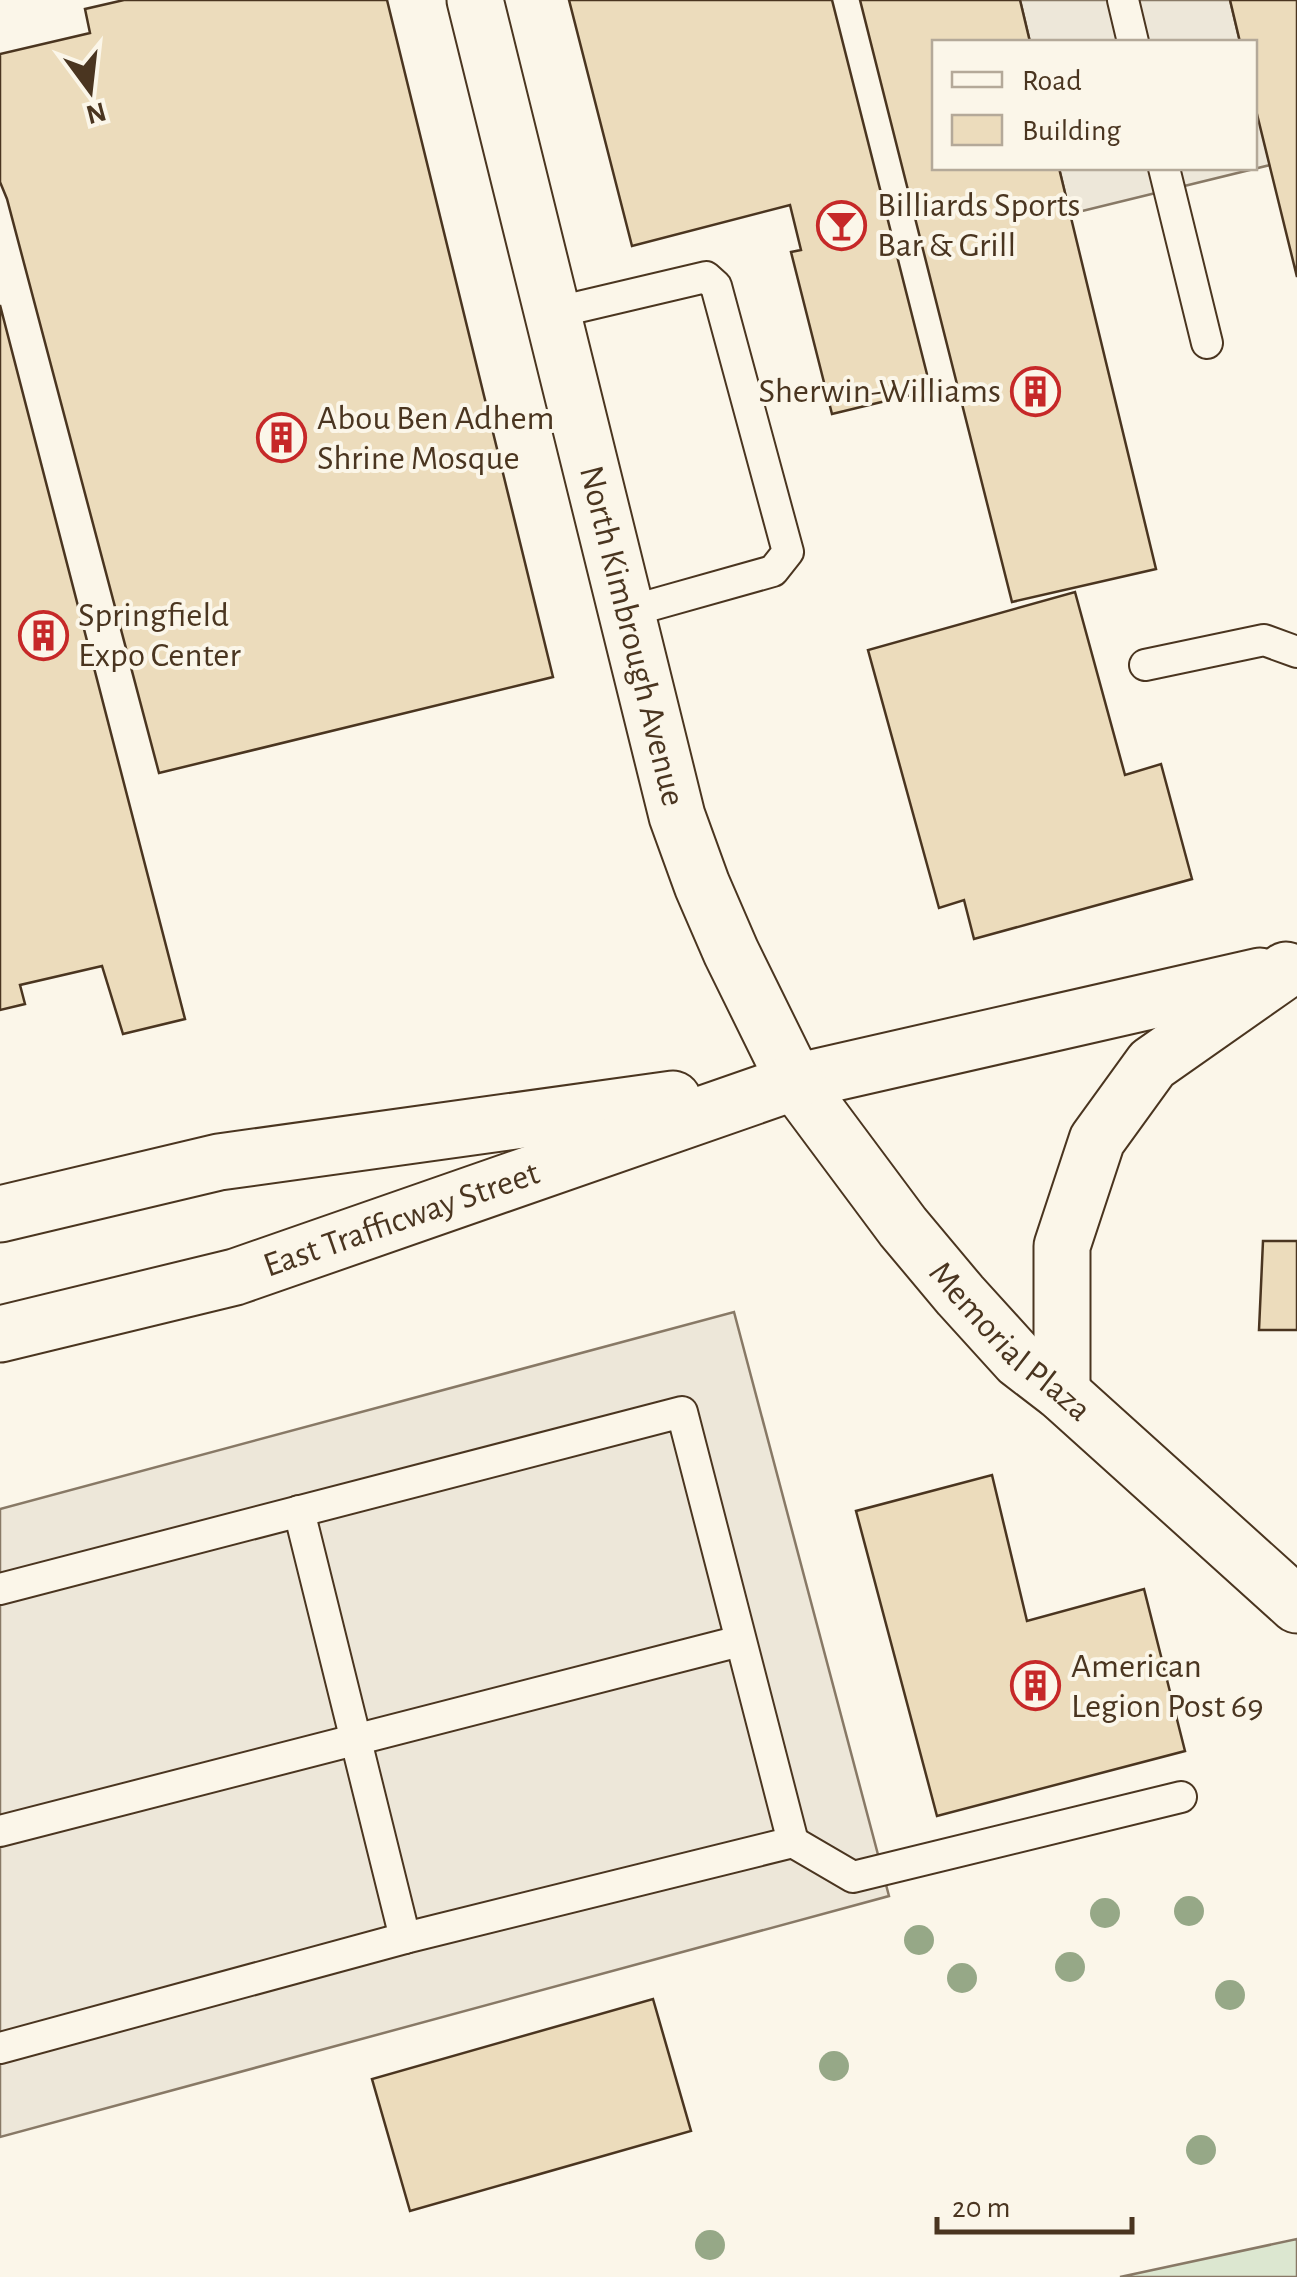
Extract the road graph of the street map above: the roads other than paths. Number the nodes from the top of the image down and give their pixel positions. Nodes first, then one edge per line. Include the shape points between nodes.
1 (475, 0) edge
2 (1123, 0) edge
3 (1133, 40) edge
4 (1165, 170) edge
5 (553, 313) junction
6 (1208, 342) dead end
7 (627, 612) junction
8 (1297, 652) edge
9 (1145, 665) dead end
10 (1292, 968) edge
11 (795, 1082) junction
12 (0, 1214) edge
13 (0, 1334) edge
14 (1062, 1392) junction
15 (299, 1511) junction
16 (0, 1589) edge
17 (1297, 1605) edge
18 (740, 1641) junction
19 (356, 1740) junction
20 (1181, 1797) dead end
21 (0, 1831) edge
22 (792, 1842) junction
23 (404, 1938) junction
24 (0, 2048) edge

1 - 5 main road, North Kimbrough Avenue
2 - 3 lane
4 - 6 lane
5 - 7 main road, North Kimbrough Avenue
5 - 7 lane via 706,278 716,286 788,552 773,571
7 - 11 main road, North Kimbrough Avenue via 677,816 730,952
8 - 9 lane via 1264,640
10 - 11 main road, East Trafficway Street
10 - 14 main road via 1152,1064 1096,1140 1062,1246
11 - 12 main road, East Trafficway Street via 219,1162
11 - 13 main road, East Trafficway Street via 234,1277
11 - 14 main road, Memorial Plaza via 960,1295 1020,1360
14 - 17 main road, Memorial Plaza
15 - 16 lane
15 - 18 lane via 682,1412
15 - 19 lane
18 - 19 lane
18 - 22 lane
19 - 21 lane
19 - 23 lane
20 - 22 lane via 853,1877
22 - 23 lane
23 - 24 lane

